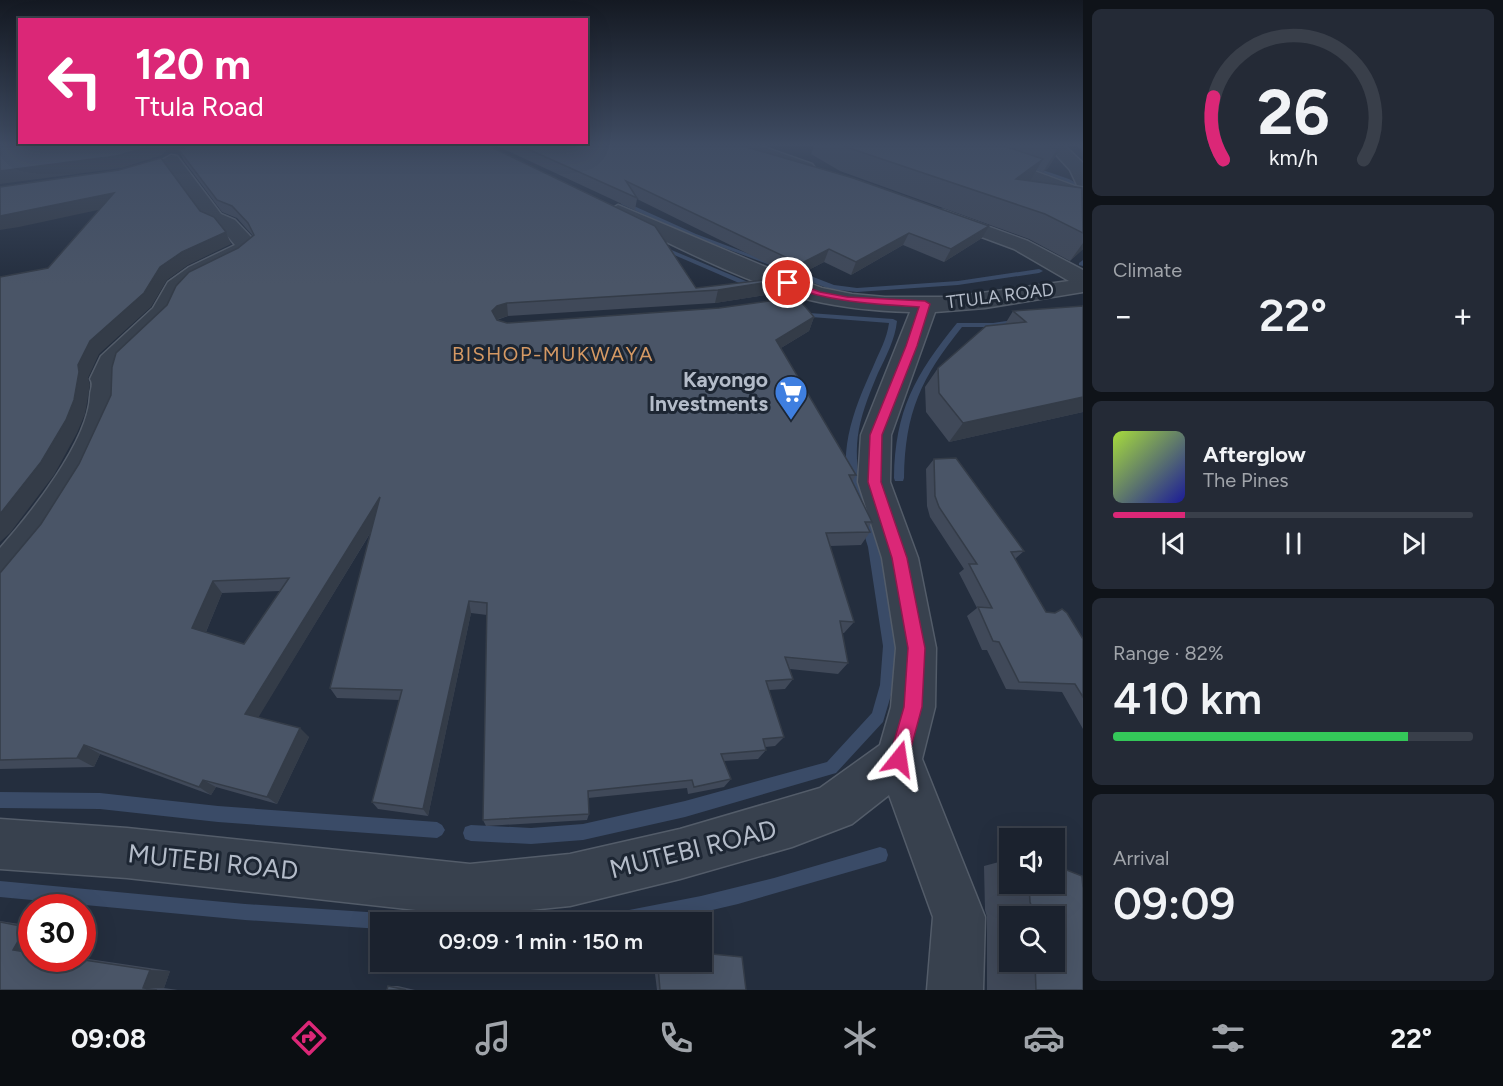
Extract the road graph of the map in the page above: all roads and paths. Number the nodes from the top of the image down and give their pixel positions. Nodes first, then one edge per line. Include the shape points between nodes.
1 (195, 192) edge
2 (603, 204) edge
3 (924, 210) edge
4 (1083, 279) edge
5 (1083, 285) edge
6 (805, 289) junction
7 (779, 303) edge
8 (925, 304) junction
9 (0, 574) edge
10 (899, 759) junction
11 (0, 844) edge
12 (955, 990) edge

1 - 9 street via 214,218 228,224 246,247 220,263 192,272 166,301 164,312 110,362 104,379 105,408 73,476
2 - 6 street, TTULA ROAD via 755,272
3 - 4 street via 1021,244
5 - 8 street, TTULA ROAD via 1022,297
6 - 7 street via 801,300
6 - 8 street, TTULA ROAD via 847,300
8 - 10 street via 876,435 874,482 900,558 916,648 913,707
10 - 11 street, MUTEBI ROAD via 835,807 792,824 570,880 470,890 127,853
10 - 12 street via 959,917

